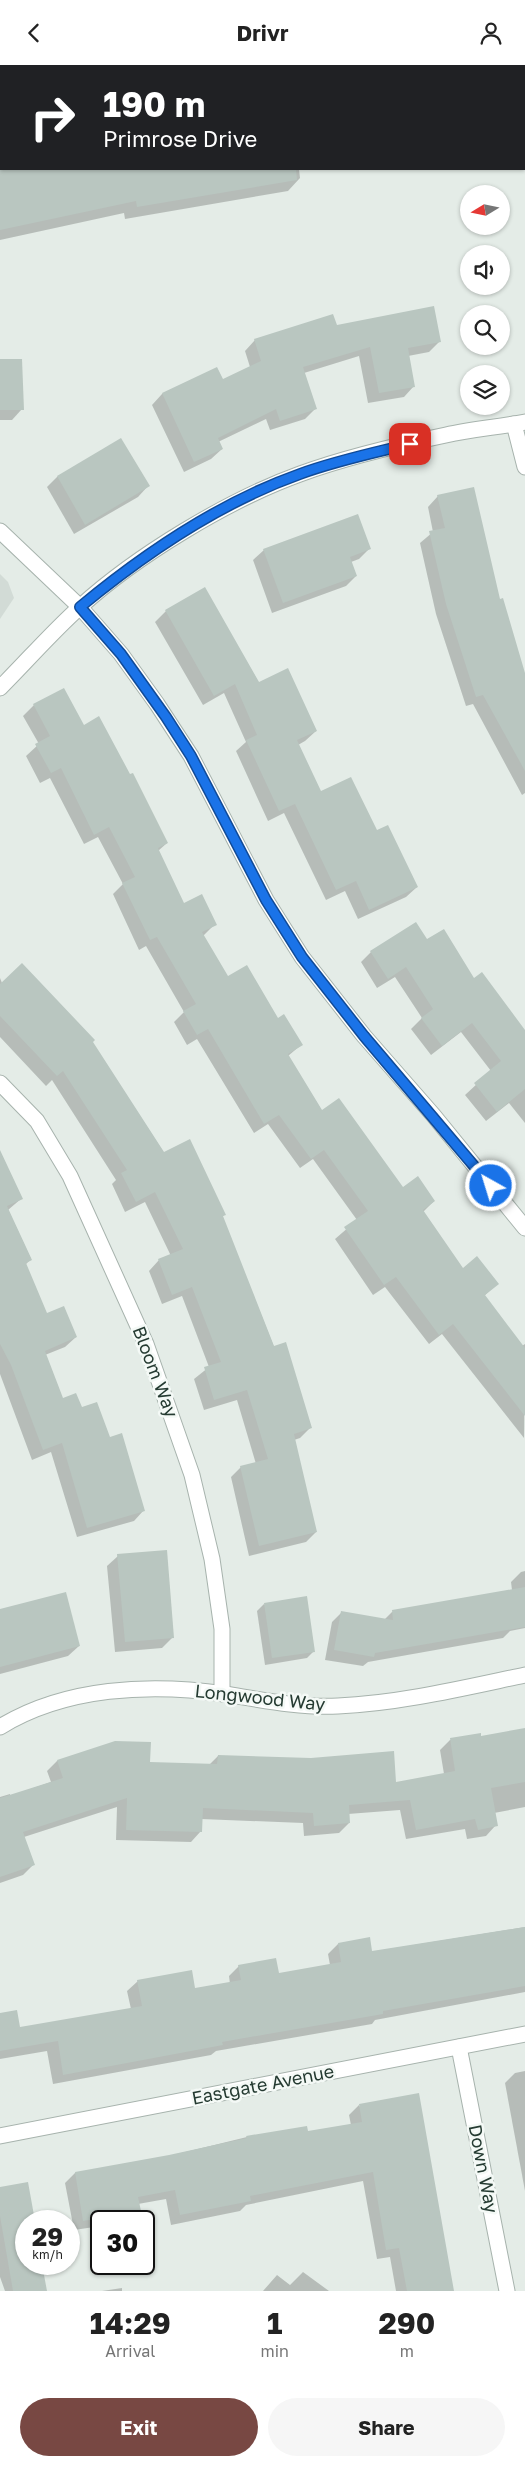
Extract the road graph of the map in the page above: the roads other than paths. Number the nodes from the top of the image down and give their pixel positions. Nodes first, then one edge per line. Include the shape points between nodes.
1 (520, 423) edge
2 (525, 467) edge
3 (0, 531) edge
4 (80, 607) junction
5 (0, 688) edge
6 (0, 1083) edge
7 (525, 1228) edge
8 (525, 1675) edge
9 (222, 1694) junction
10 (0, 1727) edge
11 (525, 2034) edge
12 (459, 2047) junction
13 (0, 2136) edge
14 (507, 2291) edge

1 - 2 street
1 - 4 street via 447,434 299,474 243,499 189,529 132,565
3 - 4 street
4 - 5 street
4 - 7 street via 121,654 181,741 266,900 302,957
6 - 9 street, Bloom Way via 37,1121 70,1176 146,1344 192,1475 212,1559 222,1629
8 - 9 street, Longwood Way via 418,1697 337,1706 286,1704
9 - 10 street, Longwood Way via 177,1690 84,1694 17,1717
11 - 12 street, Eastgate Avenue
12 - 13 street, Eastgate Avenue
12 - 14 street, Down Way

